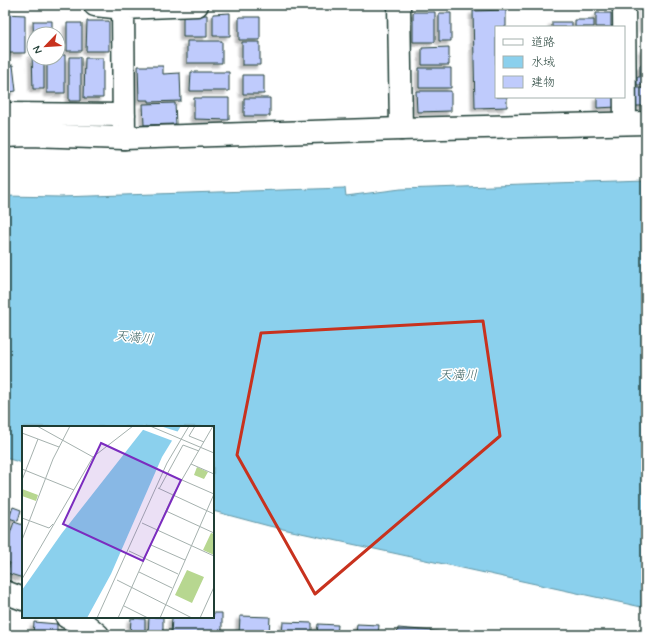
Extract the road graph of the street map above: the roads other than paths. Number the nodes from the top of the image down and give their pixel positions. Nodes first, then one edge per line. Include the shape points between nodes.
1 (95, 5) edge
2 (197, 5) edge
3 (399, 5) edge
4 (624, 5) edge
5 (123, 6) edge
6 (5, 114) edge
7 (124, 115) junction
8 (636, 123) edge
9 (401, 129) junction
10 (5, 136) edge
11 (124, 138) junction
12 (5, 592) edge
13 (22, 599) edge
14 (71, 618) edge
15 (98, 635) edge

1 - 5 street
2 - 5 street
3 - 9 street
4 - 8 street
5 - 7 street
6 - 7 street
7 - 11 street
8 - 9 street
9 - 11 street
10 - 11 street
12 - 13 street
14 - 15 street via 86,624

